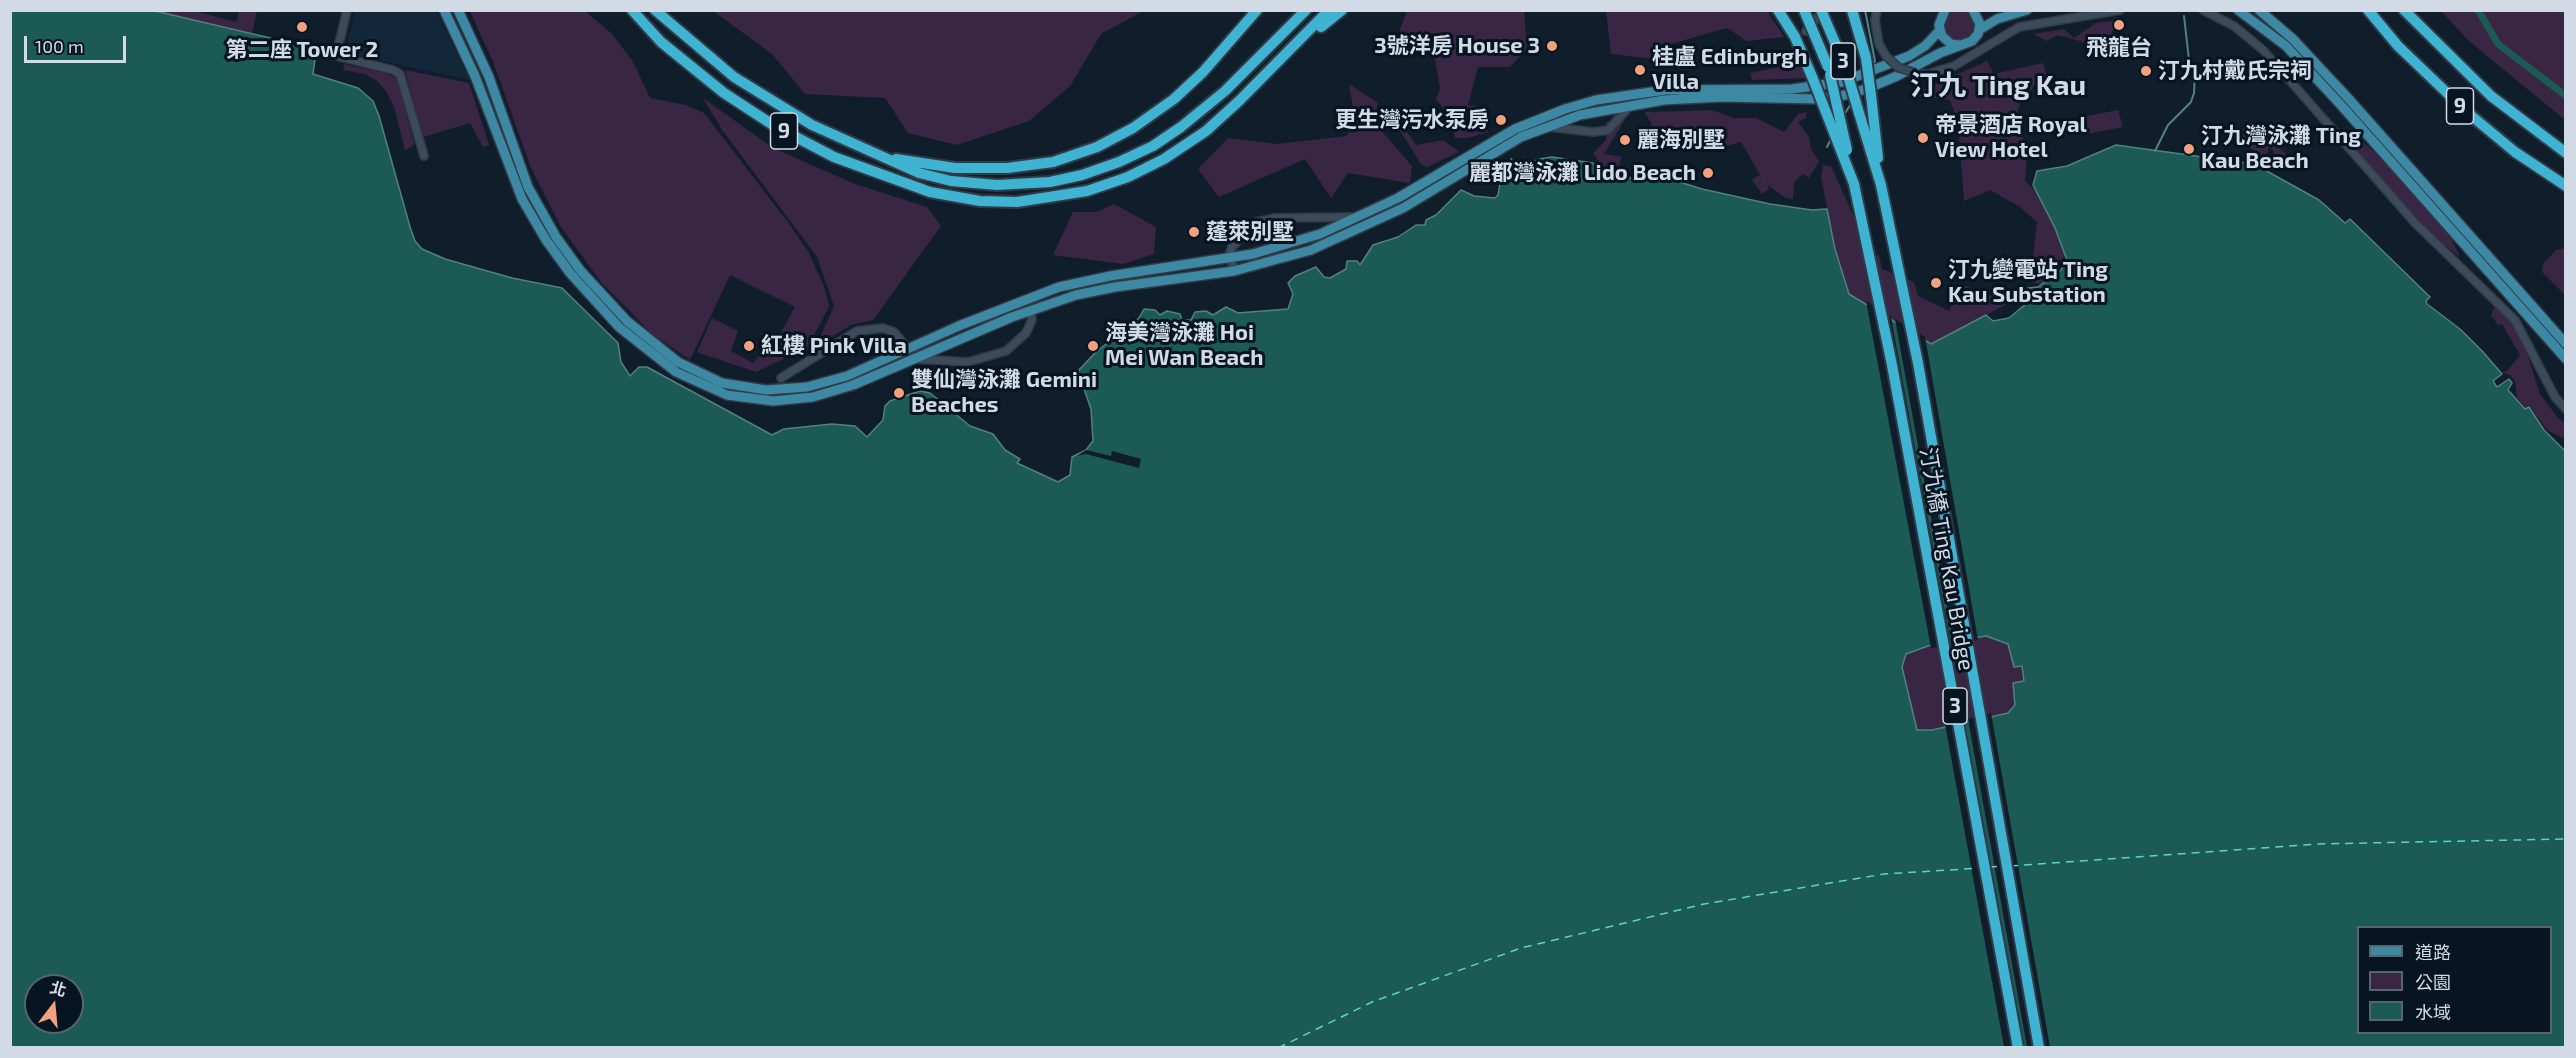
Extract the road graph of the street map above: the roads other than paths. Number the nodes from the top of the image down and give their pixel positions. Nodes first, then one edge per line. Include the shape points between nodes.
1 (347, 10) edge
2 (444, 10) edge
3 (458, 10) edge
4 (632, 10) edge
5 (654, 10) edge
6 (1257, 10) edge
7 (1306, 10) edge
8 (1329, 10) edge
9 (1342, 10) edge
10 (1778, 10) edge
11 (1804, 10) edge
12 (1822, 10) edge
13 (1852, 10) edge
14 (1877, 10) edge
15 (1945, 10) edge
16 (1973, 10) edge
17 (2027, 10) edge
18 (2120, 10) edge
19 (2203, 10) edge
20 (2238, 10) edge
21 (2259, 10) edge
22 (2368, 10) edge
23 (2404, 10) edge
24 (1940, 30) junction
25 (1979, 30) junction
26 (1806, 32) dead end
27 (1305, 38) junction
28 (1960, 45) junction
29 (1633, 104) junction
30 (1545, 127) junction
31 (872, 153) junction
32 (2565, 153) edge
33 (424, 156) dead end
34 (1854, 184) junction
35 (1881, 185) junction
36 (2565, 186) edge
37 (1359, 217) junction
38 (1231, 258) junction
39 (1234, 271) junction
40 (1022, 299) junction
41 (1030, 310) junction
42 (2565, 344) edge
43 (908, 349) junction
44 (2565, 360) edge
45 (911, 361) junction
46 (781, 378) dead end
47 (2565, 409) edge
48 (2018, 1047) edge
49 (2039, 1047) edge

1 - 33 street via 336,56 400,74
2 - 45 main road via 528,209 562,263 626,333 661,363 709,389 772,401 799,399 853,385
3 - 43 main road via 489,77 515,156 537,205 580,270 639,332 688,368 743,388 794,389 819,385
4 - 27 highway, 9 via 661,42 709,82 803,141 865,171 915,188 995,201 1073,195 1148,168 1206,131
5 - 31 highway, 9 via 698,50 755,91 812,125
6 - 31 highway via 1203,72 1168,104 1133,128 1081,153 1034,165 991,169 938,166
7 - 31 highway, 9 via 1225,91 1181,128 1119,162 1082,175 1029,184 973,183 934,178
8 - 27 highway, 9
9 - 27 highway
10 - 34 highway, bridge via 1803,52
11 - 34 highway, 3, bridge via 1832,80
12 - 26 street
12 - 35 highway, 3, bridge via 1848,75
13 - 35 highway, bridge via 1869,76
14 - 18 street, bridge via 1879,44 1886,56 1899,68 1922,74 1954,66 2019,27
15 - 24 main road
16 - 25 main road
17 - 25 main road via 1997,19
19 - 47 street via 2234,26 2263,50 2415,223 2515,320
20 - 44 main road via 2286,46
21 - 42 main road via 2294,39 2349,98
22 - 36 highway, 9 via 2398,46 2468,113
23 - 32 highway, 9 via 2478,84
24 - 28 main road via 1946,40
24 - 37 main road, bridge via 1925,46 1842,82 1792,89 1665,90 1581,104 1515,129
25 - 28 main road via 1972,41
28 - 29 main road, bridge via 1897,76 1845,95 1767,100 1699,98
29 - 30 main road
29 - 30 street via 1608,130
30 - 39 main road via 1403,208 1325,245
34 - 48 highway, 汀九橋 Ting Kau Bridge / 3 via 1892,365
35 - 49 highway, 汀九橋 Ting Kau Bridge / 3 via 1922,383
37 - 38 main road via 1331,230
37 - 38 street via 1275,218 1257,222 1232,247
38 - 39 street
38 - 40 main road via 1095,279
39 - 41 main road via 1104,289
40 - 41 main road
40 - 43 main road
41 - 45 main road
41 - 45 street via 1032,320 1026,333 1006,351 968,362
43 - 46 street via 894,332 883,328 857,331

